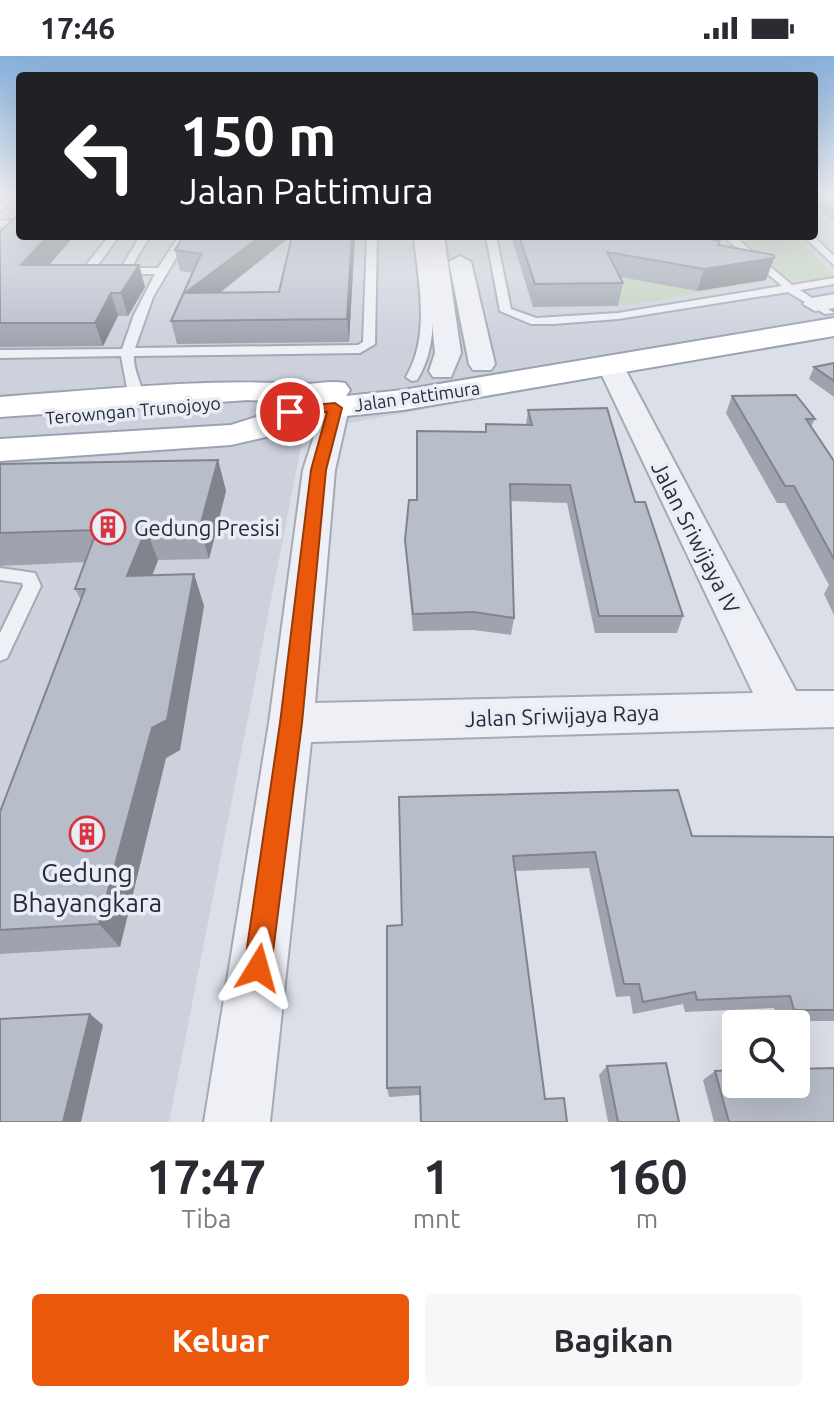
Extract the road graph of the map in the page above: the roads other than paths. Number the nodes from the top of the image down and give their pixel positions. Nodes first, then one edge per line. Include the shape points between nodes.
1 (106, 246) edge
2 (139, 246) edge
3 (177, 246) edge
4 (372, 246) edge
5 (420, 246) edge
6 (435, 246) edge
7 (457, 246) edge
8 (493, 246) edge
9 (740, 246) edge
10 (818, 246) edge
11 (834, 262) edge
12 (159, 271) junction
13 (124, 272) junction
14 (834, 281) edge
15 (790, 288) junction
16 (829, 311) edge
17 (128, 351) junction
18 (0, 354) edge
19 (482, 364) junction
20 (610, 365) junction
21 (427, 374) junction
22 (136, 399) junction
23 (321, 404) junction
24 (0, 407) edge
25 (0, 421) edge
26 (0, 437) edge
27 (0, 450) edge
28 (0, 574) edge
29 (0, 653) edge
30 (783, 709) junction
31 (834, 709) edge
32 (291, 723) junction
33 (237, 1122) edge

1 - 13 lane via 91,272
2 - 13 lane
3 - 12 lane
4 - 17 lane via 369,344 360,349
5 - 21 lane via 427,348 420,367
6 - 21 street via 448,353
7 - 19 street
8 - 15 lane via 506,311 535,322 618,316
9 - 15 lane
10 - 11 lane
12 - 13 lane
12 - 17 lane
14 - 15 lane
15 - 16 lane
16 - 19 main road, Jalan Pattimura
16 - 20 main road, Jalan Pattimura
17 - 18 lane
17 - 22 lane
19 - 21 main road, Jalan Pattimura
20 - 23 main road, Jalan Pattimura via 403,400
20 - 30 street, Jalan Sriwijaya IV
21 - 23 main road, Jalan Pattimura
22 - 23 main road, Jalan Pattimura via 248,390
22 - 24 main road, Jalan Pattimura
23 - 25 main road, Terowngan Trunojoyo
23 - 26 main road, Terowngan Trunojoyo
23 - 27 main road, Jalan Pattimura via 267,427 231,435
23 - 32 street via 319,470
28 - 29 lane via 29,577 32,586
30 - 31 street, Jalan Sriwijaya Raya
30 - 32 street, Jalan Sriwijaya Raya
32 - 33 street

